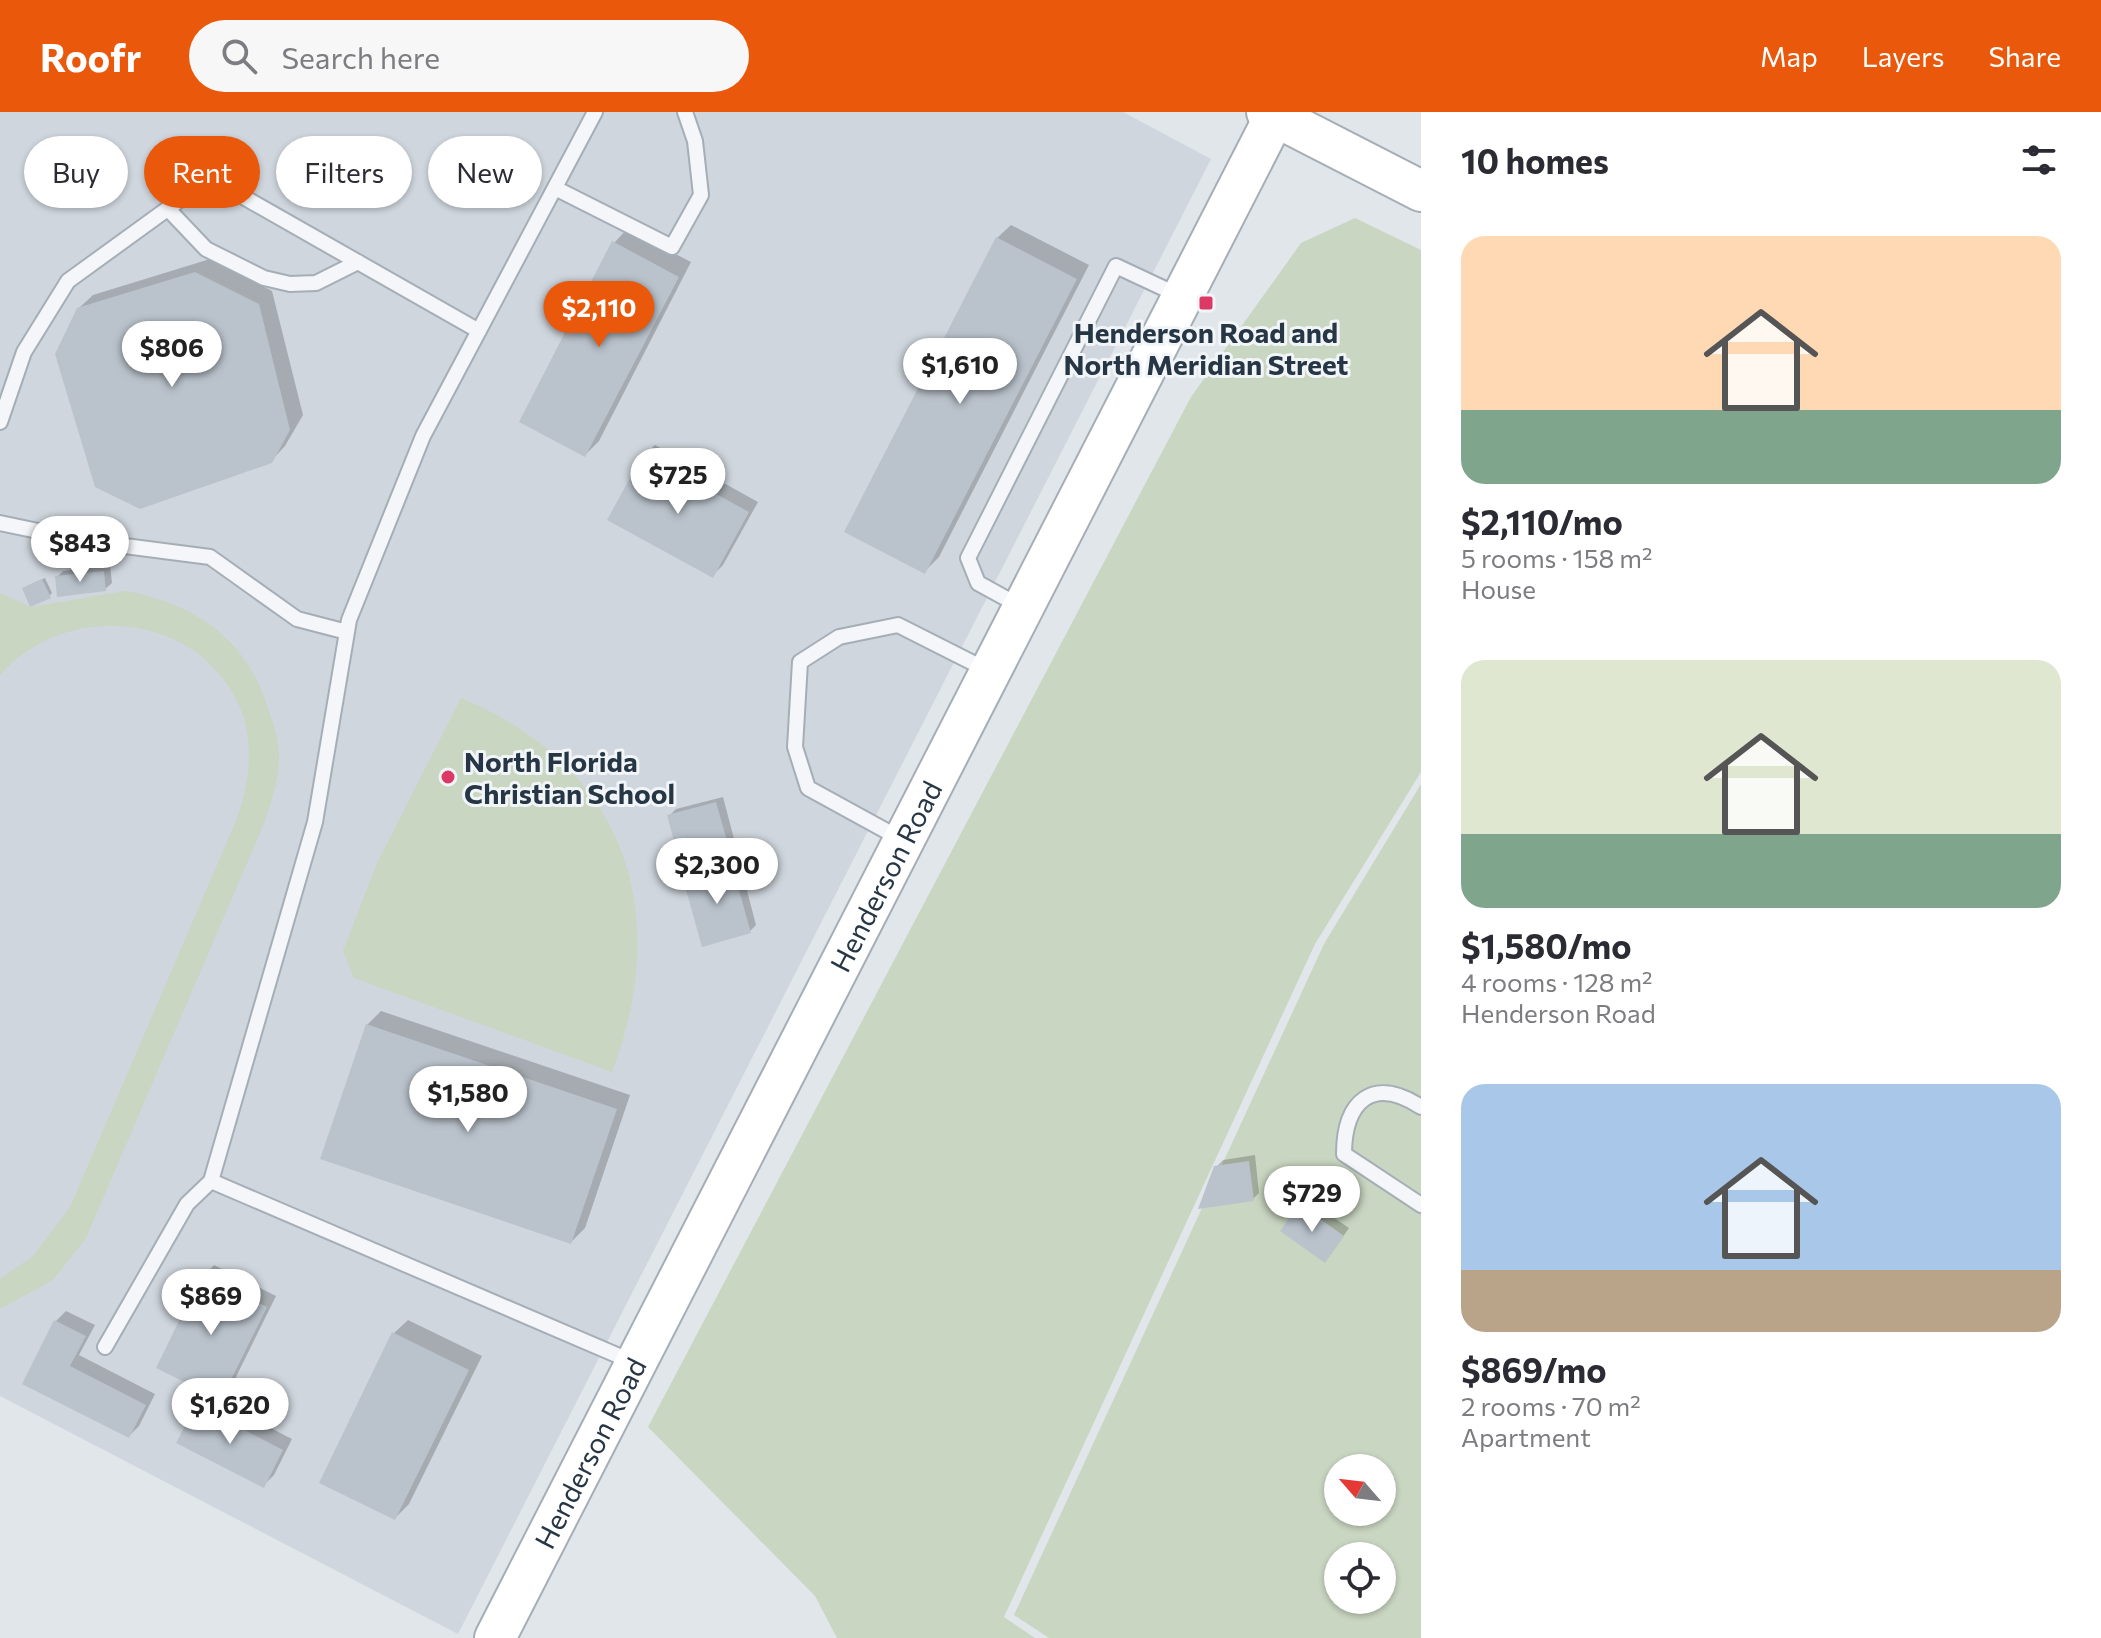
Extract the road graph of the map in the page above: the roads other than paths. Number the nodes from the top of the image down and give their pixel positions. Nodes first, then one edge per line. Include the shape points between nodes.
1 (595, 112) edge
2 (685, 112) edge
3 (1271, 114) edge
4 (555, 188) junction
5 (1421, 191) edge
6 (168, 209) junction
7 (358, 262) junction
8 (1182, 297) junction
9 (479, 331) junction
10 (7, 380) edge
11 (0, 422) edge
12 (0, 523) edge
13 (1023, 608) junction
14 (347, 632) junction
15 (991, 672) junction
16 (904, 840) junction
17 (1421, 1107) edge
18 (211, 1181) junction
19 (1421, 1205) edge
20 (105, 1347) dead end
21 (636, 1364) junction
22 (495, 1638) edge

1 - 4 lane
2 - 4 lane via 695,141 701,195 672,247
3 - 5 street
3 - 8 street, Henderson Road
4 - 9 lane
6 - 7 lane via 199,186 233,191
6 - 7 lane via 206,249 264,278 316,283
6 - 10 lane via 68,281
7 - 9 lane
8 - 13 street, Henderson Road
8 - 13 lane via 1116,266 968,558 978,583
9 - 14 lane via 423,436
10 - 11 lane
12 - 14 lane via 86,541 210,557 297,619
13 - 15 street, Henderson Road
14 - 18 lane via 312,835
15 - 16 street, Henderson Road
15 - 16 lane via 898,625 839,637 800,662 795,747 808,788
16 - 21 street, Henderson Road
17 - 19 lane via 1395,1092 1379,1093 1352,1110 1344,1128 1344,1154
18 - 20 lane via 187,1204
18 - 21 lane
21 - 22 street, Henderson Road

